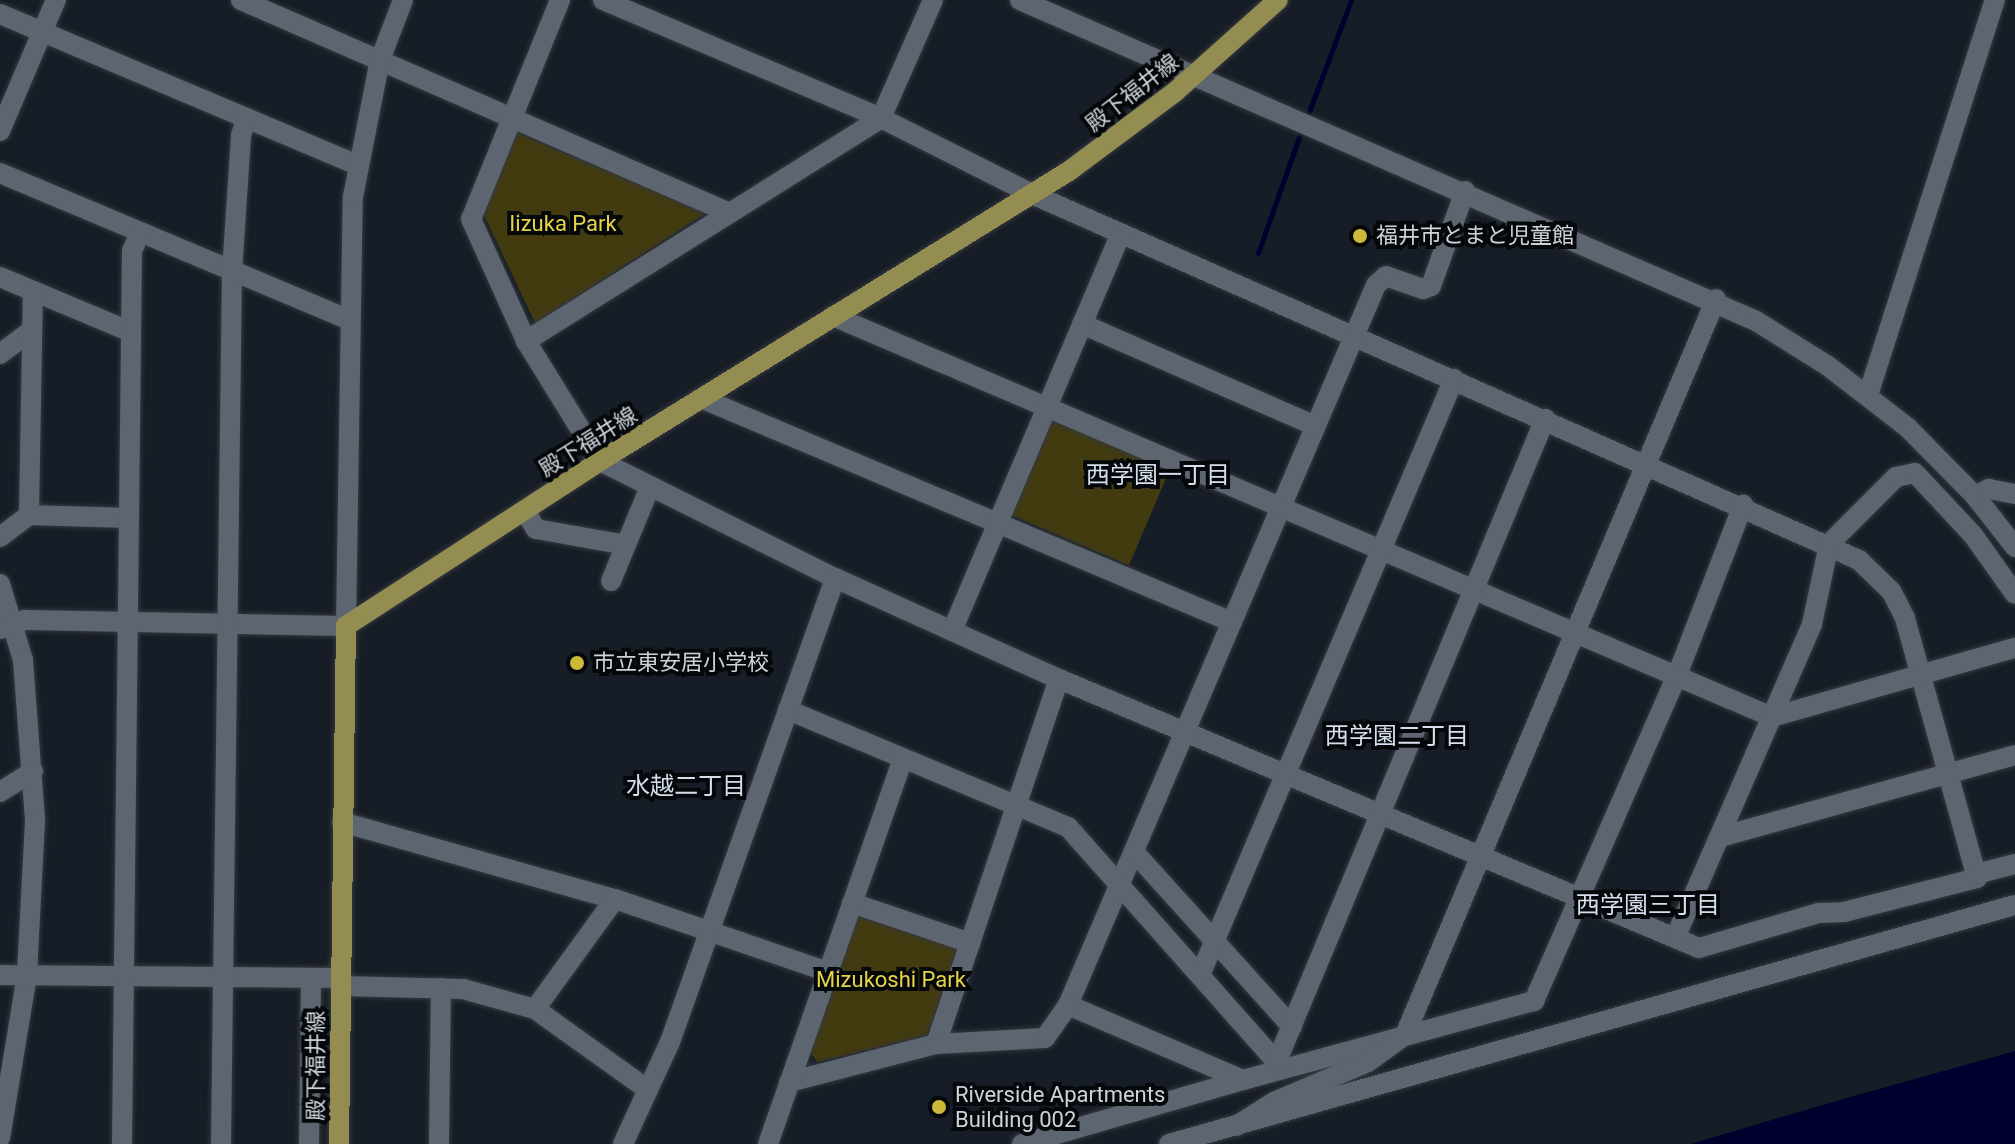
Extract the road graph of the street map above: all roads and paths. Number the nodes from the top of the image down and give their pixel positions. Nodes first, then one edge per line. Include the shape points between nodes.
1 (56, 0) edge
2 (241, 0) edge
3 (403, 0) edge
4 (560, 0) edge
5 (603, 0) edge
6 (933, 0) edge
7 (1020, 0) edge
8 (1278, 0) edge
9 (1995, 0) edge
10 (0, 14) edge
11 (43, 32) junction
12 (380, 60) junction
13 (1196, 74) junction
14 (247, 118) junction
15 (881, 118) junction
16 (511, 120) junction
17 (0, 131) edge
18 (357, 165) junction
19 (0, 173) edge
20 (1465, 191) junction
21 (1032, 194) junction
22 (730, 213) junction
23 (140, 233) junction
24 (1121, 233) junction
25 (232, 272) junction
26 (0, 277) edge
27 (33, 291) junction
28 (1716, 299) junction
29 (833, 316) junction
30 (347, 319) junction
31 (1082, 324) junction
32 (32, 330) junction
33 (131, 332) junction
34 (1356, 335) junction
35 (526, 341) junction
36 (0, 354) edge
37 (1454, 379) junction
38 (1868, 395) junction
39 (703, 399) junction
40 (1046, 407) junction
41 (1545, 419) junction
42 (1315, 426) junction
43 (600, 461) junction
44 (1647, 464) junction
45 (650, 487) junction
46 (2015, 494) edge
47 (1975, 496) junction
48 (1743, 505) junction
49 (1280, 508) junction
50 (525, 511) junction
51 (29, 515) junction
52 (129, 518) junction
53 (998, 521) junction
54 (0, 537) edge
55 (1829, 544) junction
56 (626, 545) junction
57 (2015, 547) edge
58 (1381, 551) junction
59 (835, 578) junction
60 (611, 581) dead end
61 (0, 584) edge
62 (1474, 592) junction
63 (2015, 594) edge
64 (126, 621) junction
65 (225, 621) junction
66 (1232, 622) junction
67 (7, 626) edge
68 (346, 626) junction
69 (952, 631) junction
70 (1574, 635) junction
71 (2015, 648) edge
72 (1921, 675) junction
73 (1676, 678) junction
74 (1059, 679) junction
75 (788, 710) junction
76 (1772, 717) junction
77 (1185, 732) junction
78 (2015, 755) edge
79 (903, 759) junction
80 (33, 771) junction
81 (1284, 774) junction
82 (1948, 774) junction
83 (0, 792) edge
84 (1016, 806) junction
85 (1380, 815) junction
86 (342, 822) junction
87 (1720, 837) junction
88 (1135, 853) junction
89 (1480, 857) junction
90 (2015, 864) edge
91 (1976, 874) junction
92 (1121, 887) junction
93 (615, 899) junction
94 (1580, 899) junction
95 (852, 903) junction
96 (2015, 905) edge
97 (710, 929) junction
98 (1675, 938) junction
99 (970, 943) junction
100 (1213, 943) junction
101 (828, 972) junction
102 (0, 975) edge
103 (27, 975) junction
104 (1200, 975) junction
105 (124, 976) junction
106 (222, 977) junction
107 (311, 978) junction
108 (340, 982) junction
109 (441, 988) junction
110 (1068, 1005) junction
111 (535, 1009) junction
112 (1292, 1027) junction
113 (1405, 1035) junction
114 (936, 1044) junction
115 (1279, 1064) junction
116 (1243, 1080) junction
117 (789, 1082) junction
118 (648, 1090) junction
119 (1236, 1126) junction
120 (0, 1138) edge
121 (122, 1144) edge
122 (221, 1144) edge
123 (309, 1144) edge
124 (339, 1144) edge
125 (439, 1144) edge
126 (623, 1144) edge
127 (768, 1144) edge
128 (1022, 1144) edge
129 (1169, 1144) edge

1 - 11 street
2 - 12 street
3 - 12 street
4 - 16 street
5 - 15 street
6 - 15 street
7 - 13 street
8 - 13 main road, 殿下福井線
9 - 38 street
10 - 11 street
11 - 14 street
11 - 17 street
12 - 16 street
12 - 18 street
13 - 20 street
13 - 21 main road, 殿下福井線
14 - 18 street
14 - 25 street via 241,135
15 - 21 street
15 - 22 street
16 - 22 street
16 - 35 street via 471,219
18 - 30 street
19 - 23 street
20 - 28 street
20 - 34 street via 1431,286 1423,289 1386,276 1379,279
21 - 24 street
21 - 29 main road, 殿下福井線
22 - 35 street
23 - 25 street
23 - 33 street via 132,251
24 - 31 street
24 - 34 street
25 - 30 street
25 - 65 street
26 - 27 street
27 - 32 street
27 - 33 street
28 - 38 street via 1792,342
28 - 44 street
29 - 39 main road, 殿下福井線
29 - 40 street
30 - 68 street
31 - 40 street
31 - 42 street
32 - 36 street
32 - 51 street
33 - 52 street
34 - 37 street
34 - 42 street
35 - 43 street
37 - 41 street
37 - 58 street
38 - 47 street
39 - 43 main road, 殿下福井線
39 - 53 street
40 - 49 street
40 - 53 street
41 - 44 street
41 - 62 street
42 - 49 street
43 - 45 street
43 - 50 main road, 殿下福井線
44 - 48 street
44 - 70 street
45 - 56 street
45 - 59 street
46 - 47 street via 1989,489
47 - 57 street
48 - 55 street
48 - 73 street
49 - 58 street
49 - 66 street
50 - 56 street via 536,529
50 - 68 main road, 殿下福井線
51 - 52 street
51 - 54 street
52 - 64 street
53 - 66 street
53 - 69 street
55 - 63 street via 1896,477 1915,473 1973,535
55 - 72 street via 1859,560 1891,591 1905,618
55 - 76 street via 1820,601
56 - 60 street
58 - 62 street
58 - 81 street
59 - 69 street
59 - 75 street
61 - 67 street
62 - 70 street
62 - 85 street
64 - 65 street
64 - 67 street
64 - 105 street
65 - 68 street
65 - 106 street
66 - 77 street
67 - 80 street
68 - 86 main road, 殿下福井線
69 - 74 street
70 - 73 street
70 - 89 street
71 - 72 street
72 - 76 street
72 - 82 street
73 - 76 street
73 - 94 street
74 - 77 street
74 - 84 street
75 - 79 street
75 - 97 street
76 - 87 street
77 - 81 street
77 - 88 street
78 - 82 street
79 - 84 street
79 - 95 street
80 - 83 street
80 - 103 street
81 - 85 street
81 - 100 street
82 - 87 street
82 - 91 street
84 - 92 street via 1068,827
84 - 99 street
85 - 89 street
85 - 112 street
86 - 93 street
86 - 108 main road, 殿下福井線
87 - 98 street
88 - 92 street
88 - 100 street
89 - 94 street
89 - 113 street
90 - 91 street
91 - 98 street via 1977,878 1844,912 1819,913 1699,948
92 - 104 street
92 - 110 street
93 - 97 street
93 - 111 street
94 - 98 street
94 - 113 street via 1534,1001
95 - 99 street
95 - 101 street
96 - 119 street
97 - 101 street
97 - 118 street
99 - 114 street
100 - 104 street
100 - 112 street
101 - 117 street
102 - 103 street
103 - 105 street
103 - 120 street
104 - 115 street
105 - 106 street
105 - 121 street
106 - 107 street
106 - 122 street
107 - 108 street
107 - 123 street
108 - 109 street
108 - 124 main road, 殿下福井線
109 - 111 street
109 - 125 street
110 - 114 street via 1045,1038
110 - 116 street
111 - 118 street
112 - 115 street
113 - 115 street
113 - 119 street via 1368,1062 1274,1102
114 - 117 street
115 - 116 street
116 - 128 street
117 - 127 street
118 - 126 street
119 - 129 street

